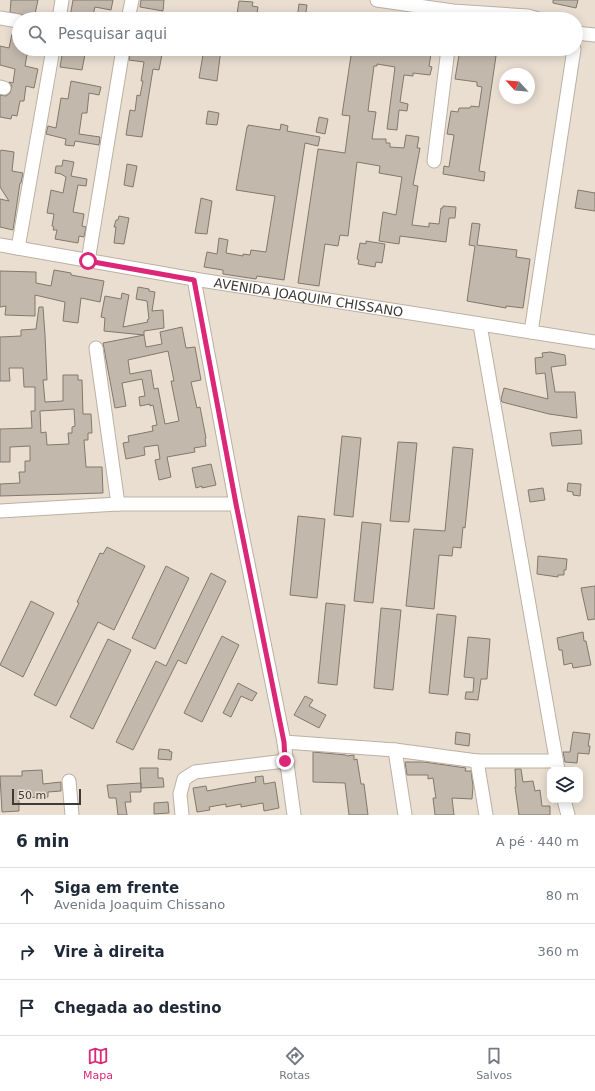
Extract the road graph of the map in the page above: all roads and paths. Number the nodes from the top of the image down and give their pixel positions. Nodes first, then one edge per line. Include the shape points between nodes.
1 (62, 0) edge
2 (132, 0) edge
3 (377, 0) edge
4 (60, 12) edge
5 (129, 12) edge
6 (437, 12) edge
7 (0, 18) edge
8 (12, 20) edge
9 (583, 34) edge
10 (595, 35) edge
11 (52, 56) edge
12 (122, 56) edge
13 (447, 56) edge
14 (573, 56) edge
15 (434, 161) dead end
16 (0, 245) edge
17 (18, 248) junction
18 (88, 261) junction
19 (194, 280) junction
20 (480, 325) junction
21 (531, 332) junction
22 (595, 342) edge
23 (96, 348) dead end
24 (118, 504) junction
25 (236, 504) junction
26 (0, 511) edge
27 (284, 742) junction
28 (395, 750) junction
29 (285, 761) junction
30 (478, 761) junction
31 (557, 765) edge
32 (69, 781) dead end
33 (565, 803) edge
34 (72, 815) edge
35 (182, 815) edge
36 (294, 815) edge
37 (405, 815) edge
38 (486, 815) edge
39 (568, 815) edge

1 - 4 street
2 - 5 street
3 - 6 street
7 - 8 street
9 - 10 street
11 - 17 street
12 - 18 street
13 - 15 street
14 - 21 street
16 - 17 street, AVENIDA JOAQUIM CHISSANO
17 - 18 street, AVENIDA JOAQUIM CHISSANO
18 - 19 street, AVENIDA JOAQUIM CHISSANO
19 - 20 street, AVENIDA JOAQUIM CHISSANO
19 - 25 street
20 - 21 street, AVENIDA JOAQUIM CHISSANO
20 - 31 street
21 - 22 street, AVENIDA JOAQUIM CHISSANO
23 - 24 street
24 - 25 street
24 - 26 street
25 - 27 street
27 - 28 street
27 - 29 street
28 - 30 street
28 - 37 street
29 - 35 street via 196,772 184,779 180,794
29 - 36 street
30 - 31 street
30 - 38 street
32 - 34 street
33 - 39 street

